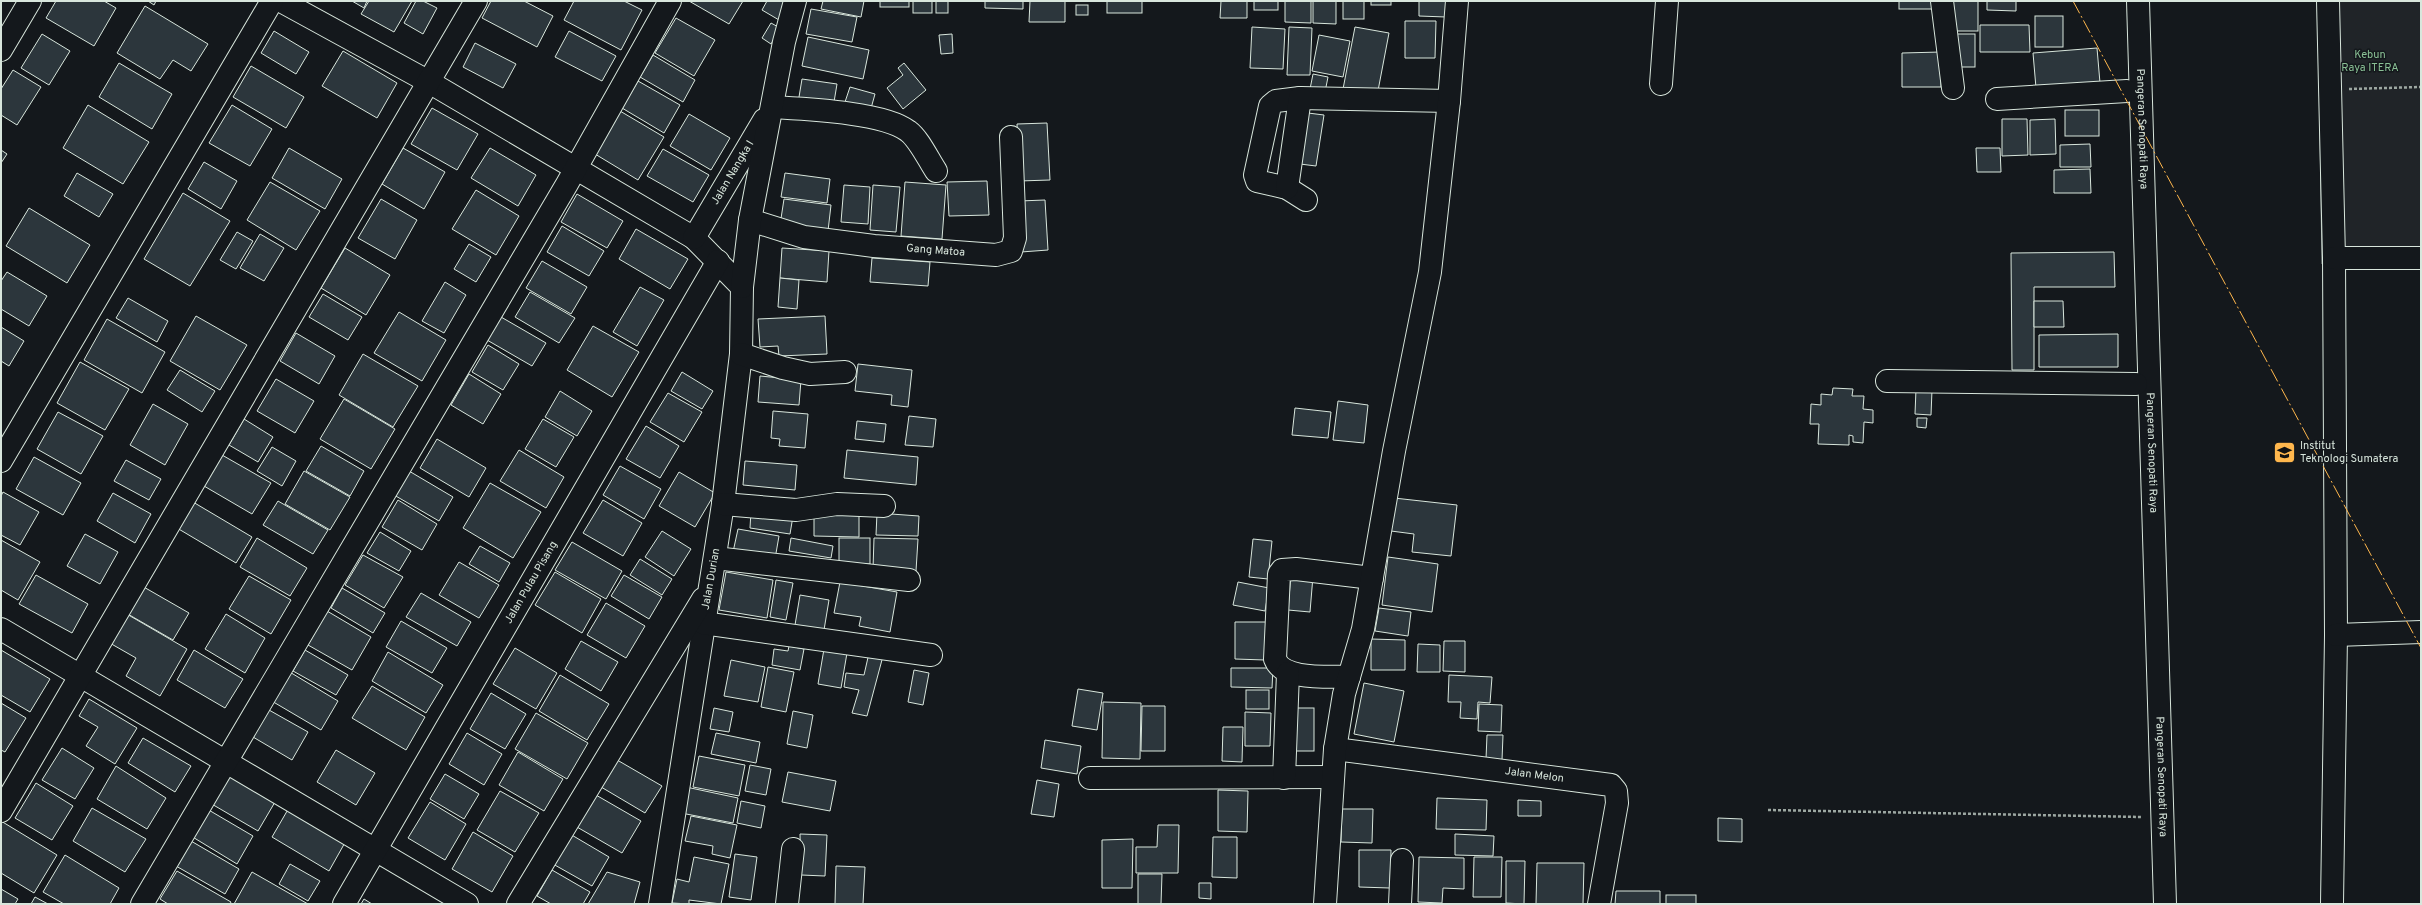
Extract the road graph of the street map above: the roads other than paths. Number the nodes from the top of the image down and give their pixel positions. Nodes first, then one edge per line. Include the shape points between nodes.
1 (30, 1) edge
2 (272, 1) edge
3 (281, 1) edge
4 (476, 1) edge
5 (670, 1) edge
6 (795, 1) edge
7 (1457, 1) edge
8 (1667, 1) edge
9 (1942, 1) edge
10 (2125, 1) edge
11 (2138, 1) edge
12 (2328, 1) edge
13 (1, 50) edge
14 (429, 82) junction
15 (1661, 84) dead end
16 (1953, 88) dead end
17 (2127, 91) junction
18 (1300, 98) junction
19 (1997, 99) dead end
20 (1449, 101) junction
21 (772, 107) junction
22 (1011, 137) dead end
23 (576, 167) junction
24 (936, 171) dead end
25 (1287, 188) junction
26 (1306, 200) dead end
27 (750, 220) junction
28 (694, 238) junction
29 (2334, 258) junction
30 (2421, 258) edge
31 (718, 261) junction
32 (742, 287) junction
33 (741, 354) junction
34 (845, 372) dead end
35 (1887, 381) dead end
36 (2136, 384) junction
37 (1, 461) edge
38 (723, 504) junction
39 (884, 506) dead end
40 (715, 558) junction
41 (1372, 578) junction
42 (909, 580) dead end
43 (710, 588) junction
44 (703, 623) junction
45 (1, 629) edge
46 (2421, 632) edge
47 (2336, 635) junction
48 (931, 655) dead end
49 (1288, 674) junction
50 (82, 676) junction
51 (1350, 677) junction
52 (1335, 749) junction
53 (227, 762) junction
54 (1332, 777) junction
55 (1090, 778) dead end
56 (1284, 778) junction
57 (1, 811) edge
58 (793, 849) dead end
59 (376, 851) junction
60 (1402, 860) dead end
61 (438, 896) edge
62 (142, 904) edge
63 (344, 904) edge
64 (467, 904) edge
65 (518, 904) edge
66 (660, 904) edge
67 (787, 904) edge
68 (1325, 904) edge
69 (1400, 904) edge
70 (1599, 904) edge
71 (2150, 904) edge
72 (2165, 904) edge
73 (2332, 904) edge

1 - 13 street
2 - 37 street
3 - 14 street
4 - 14 street
5 - 23 street
6 - 21 street, Jalan Durian via 784,42
7 - 20 street
8 - 15 street
9 - 16 street
10 - 17 street, Pangeran Senopati Raya
11 - 72 street, Pangeran Senopati Raya
12 - 29 street
14 - 23 street
14 - 50 street
17 - 19 street
17 - 36 street, Pangeran Senopati Raya
18 - 20 street
18 - 25 street
18 - 25 street via 1276,100 1270,106 1255,175 1257,181 1263,184
20 - 41 street via 1430,272 1394,451
21 - 24 street via 822,110 894,122 909,131
21 - 27 street, Jalan Durian
21 - 28 street, Jalan Nangka I
22 - 27 street, Gang Matoa via 1015,238 1011,250 996,255 874,246 804,237
23 - 28 street
23 - 53 street
25 - 26 street
27 - 32 street, Jalan Durian
28 - 31 street
29 - 30 street
29 - 47 street
31 - 32 street
31 - 59 street, Jalan Pulau Pisang
32 - 33 street, Jalan Durian
33 - 34 street via 810,374
33 - 38 street, Jalan Durian
35 - 36 street
36 - 71 street, Pangeran Senopati Raya
38 - 39 street via 796,510 837,504
38 - 40 street, Jalan Durian
40 - 42 street
40 - 43 street, Jalan Durian
41 - 49 street via 1296,569 1282,570 1279,574 1275,659 1278,667
41 - 51 street via 1363,629
43 - 44 street, Jalan Durian
43 - 65 street
44 - 48 street
44 - 66 street, Jalan Durian via 669,860
45 - 50 street
46 - 47 street
47 - 73 street
49 - 51 street
49 - 56 street
50 - 53 street
50 - 57 street
51 - 52 street via 1344,694
52 - 54 street
52 - 70 street, Jalan Melon via 1611,785 1616,791 1617,804
53 - 59 street
53 - 62 street
54 - 56 street
54 - 68 street
55 - 56 street
58 - 67 street
59 - 61 street
59 - 63 street, Jalan Pulau Pisang
60 - 69 street
61 - 64 street

